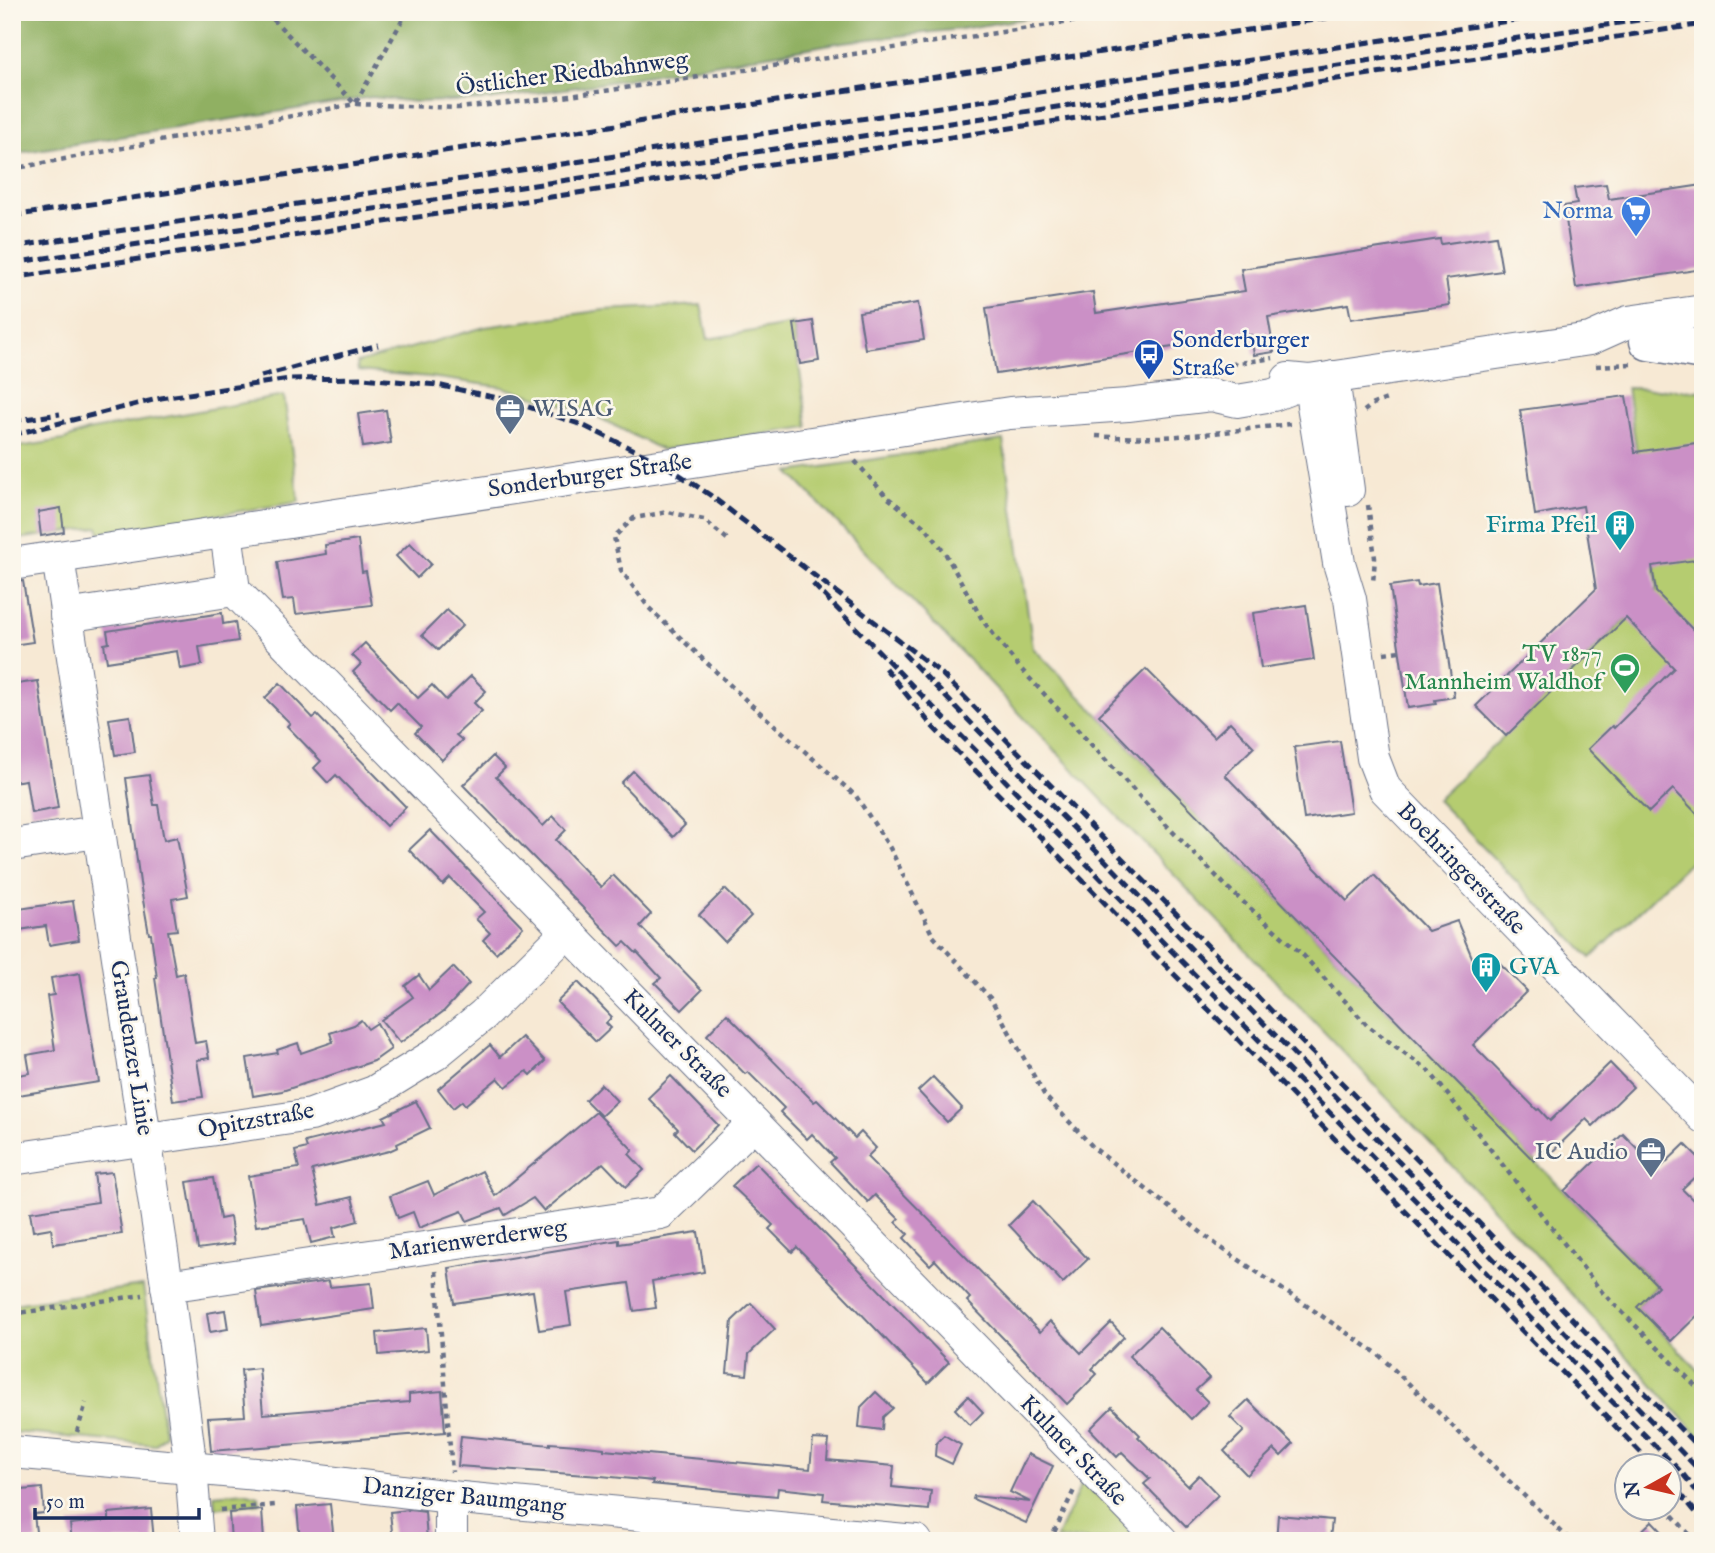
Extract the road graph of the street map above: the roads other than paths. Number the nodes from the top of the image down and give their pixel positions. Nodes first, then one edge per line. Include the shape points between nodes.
1 (1703, 311) edge
2 (1703, 332) edge
3 (1703, 350) edge
4 (1592, 353) junction
5 (1646, 353) junction
6 (1321, 379) junction
7 (226, 532) junction
8 (58, 557) junction
9 (12, 564) edge
10 (234, 590) junction
11 (66, 616) junction
12 (97, 832) junction
13 (12, 845) edge
14 (567, 932) junction
15 (1703, 1117) edge
16 (754, 1123) junction
17 (145, 1140) junction
18 (12, 1159) edge
19 (167, 1289) junction
20 (12, 1452) edge
21 (191, 1468) junction
22 (451, 1497) junction
23 (196, 1527) edge
24 (737, 1532) edge
25 (451, 1541) edge
26 (916, 1541) edge
27 (1162, 1541) edge

1 - 4 street, Sonderburger Straße via 1628,322
2 - 5 street, Sonderburger Straße
3 - 5 main road
4 - 5 street, Sonderburger Straße via 1632,343
4 - 6 street, Sonderburger Straße
6 - 7 street, Sonderburger Straße via 1237,401 1212,396 1010,413
6 - 15 street, Boehringerstraße via 1356,549 1373,758 1385,789
7 - 8 street, Sonderburger Straße
7 - 10 street
8 - 9 street, Sonderburger Straße
8 - 11 street, Graudenzer Linie
10 - 11 street
10 - 14 street, Kulmer Straße
11 - 12 street, Graudenzer Linie
12 - 13 street
12 - 17 street, Graudenzer Linie
14 - 16 street, Kulmer Straße
14 - 17 street, Opitzstraße via 434,1055 374,1092 310,1115
16 - 19 street, Marienwerderweg via 661,1213
16 - 27 street, Kulmer Straße
17 - 18 street, Opitzstraße
17 - 19 street, Graudenzer Linie
19 - 21 street, Graudenzer Linie
20 - 21 street, Danziger Baumgang
21 - 22 street, Danziger Baumgang
21 - 23 street, Graudenzer Linie
22 - 24 street, Danziger Baumgang
22 - 25 street
24 - 26 street, Danziger Baumgang

